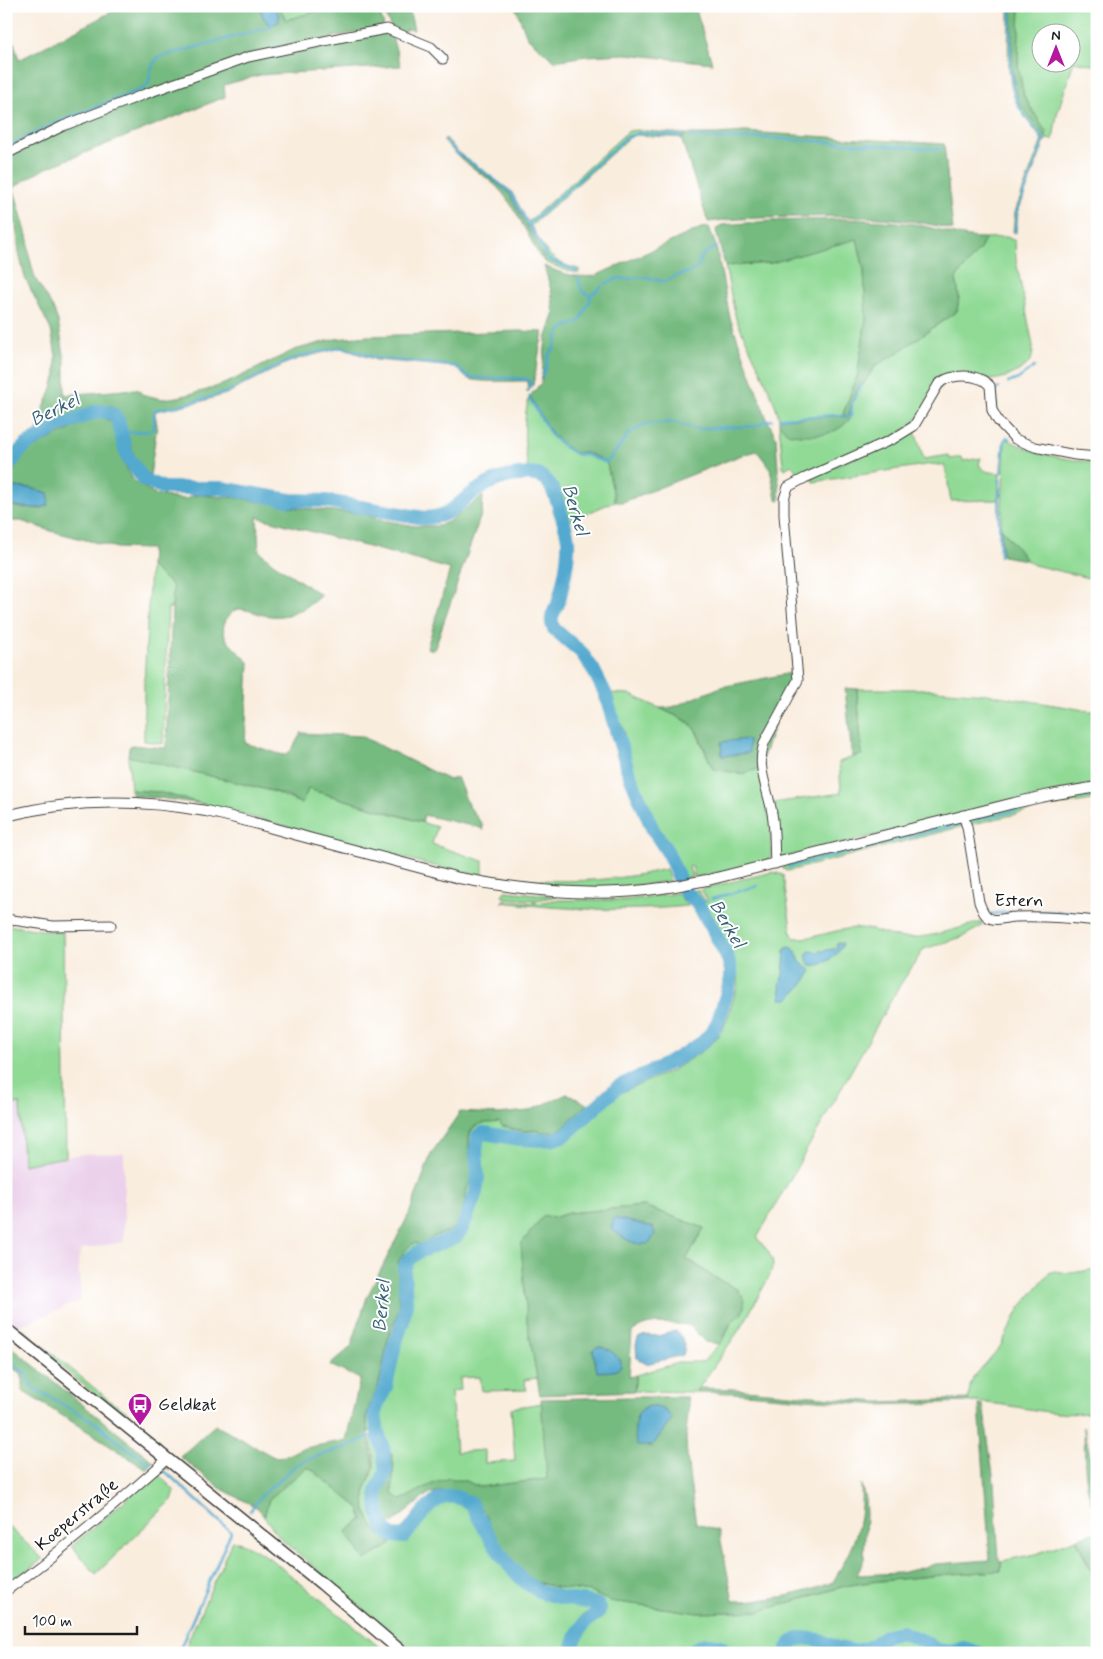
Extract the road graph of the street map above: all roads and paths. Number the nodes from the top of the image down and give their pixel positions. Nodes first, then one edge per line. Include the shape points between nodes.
1 (443, 59) dead end
2 (6, 154) edge
3 (1097, 457) edge
4 (1097, 787) edge
5 (963, 815) junction
6 (6, 816) edge
7 (775, 864) junction
8 (6, 918) edge
9 (1097, 921) edge
10 (111, 925) dead end
11 (6, 1329) edge
12 (166, 1460) junction
13 (6, 1591) edge
14 (402, 1653) edge

1 - 2 street via 430,47 387,29 248,57 63,126
3 - 7 street via 1035,447 1015,439 992,410 990,386 985,381 972,377 948,378 938,385 914,426 788,488 784,515 798,680 761,751 772,814
4 - 5 street
5 - 7 street
5 - 9 street, Estern via 982,911 986,917 1060,917
6 - 7 street via 91,803 178,806 459,878 530,890 574,892 662,888
8 - 10 street via 53,926
11 - 12 main road
12 - 13 street, Koeperstraße via 80,1535
12 - 14 main road via 322,1584

